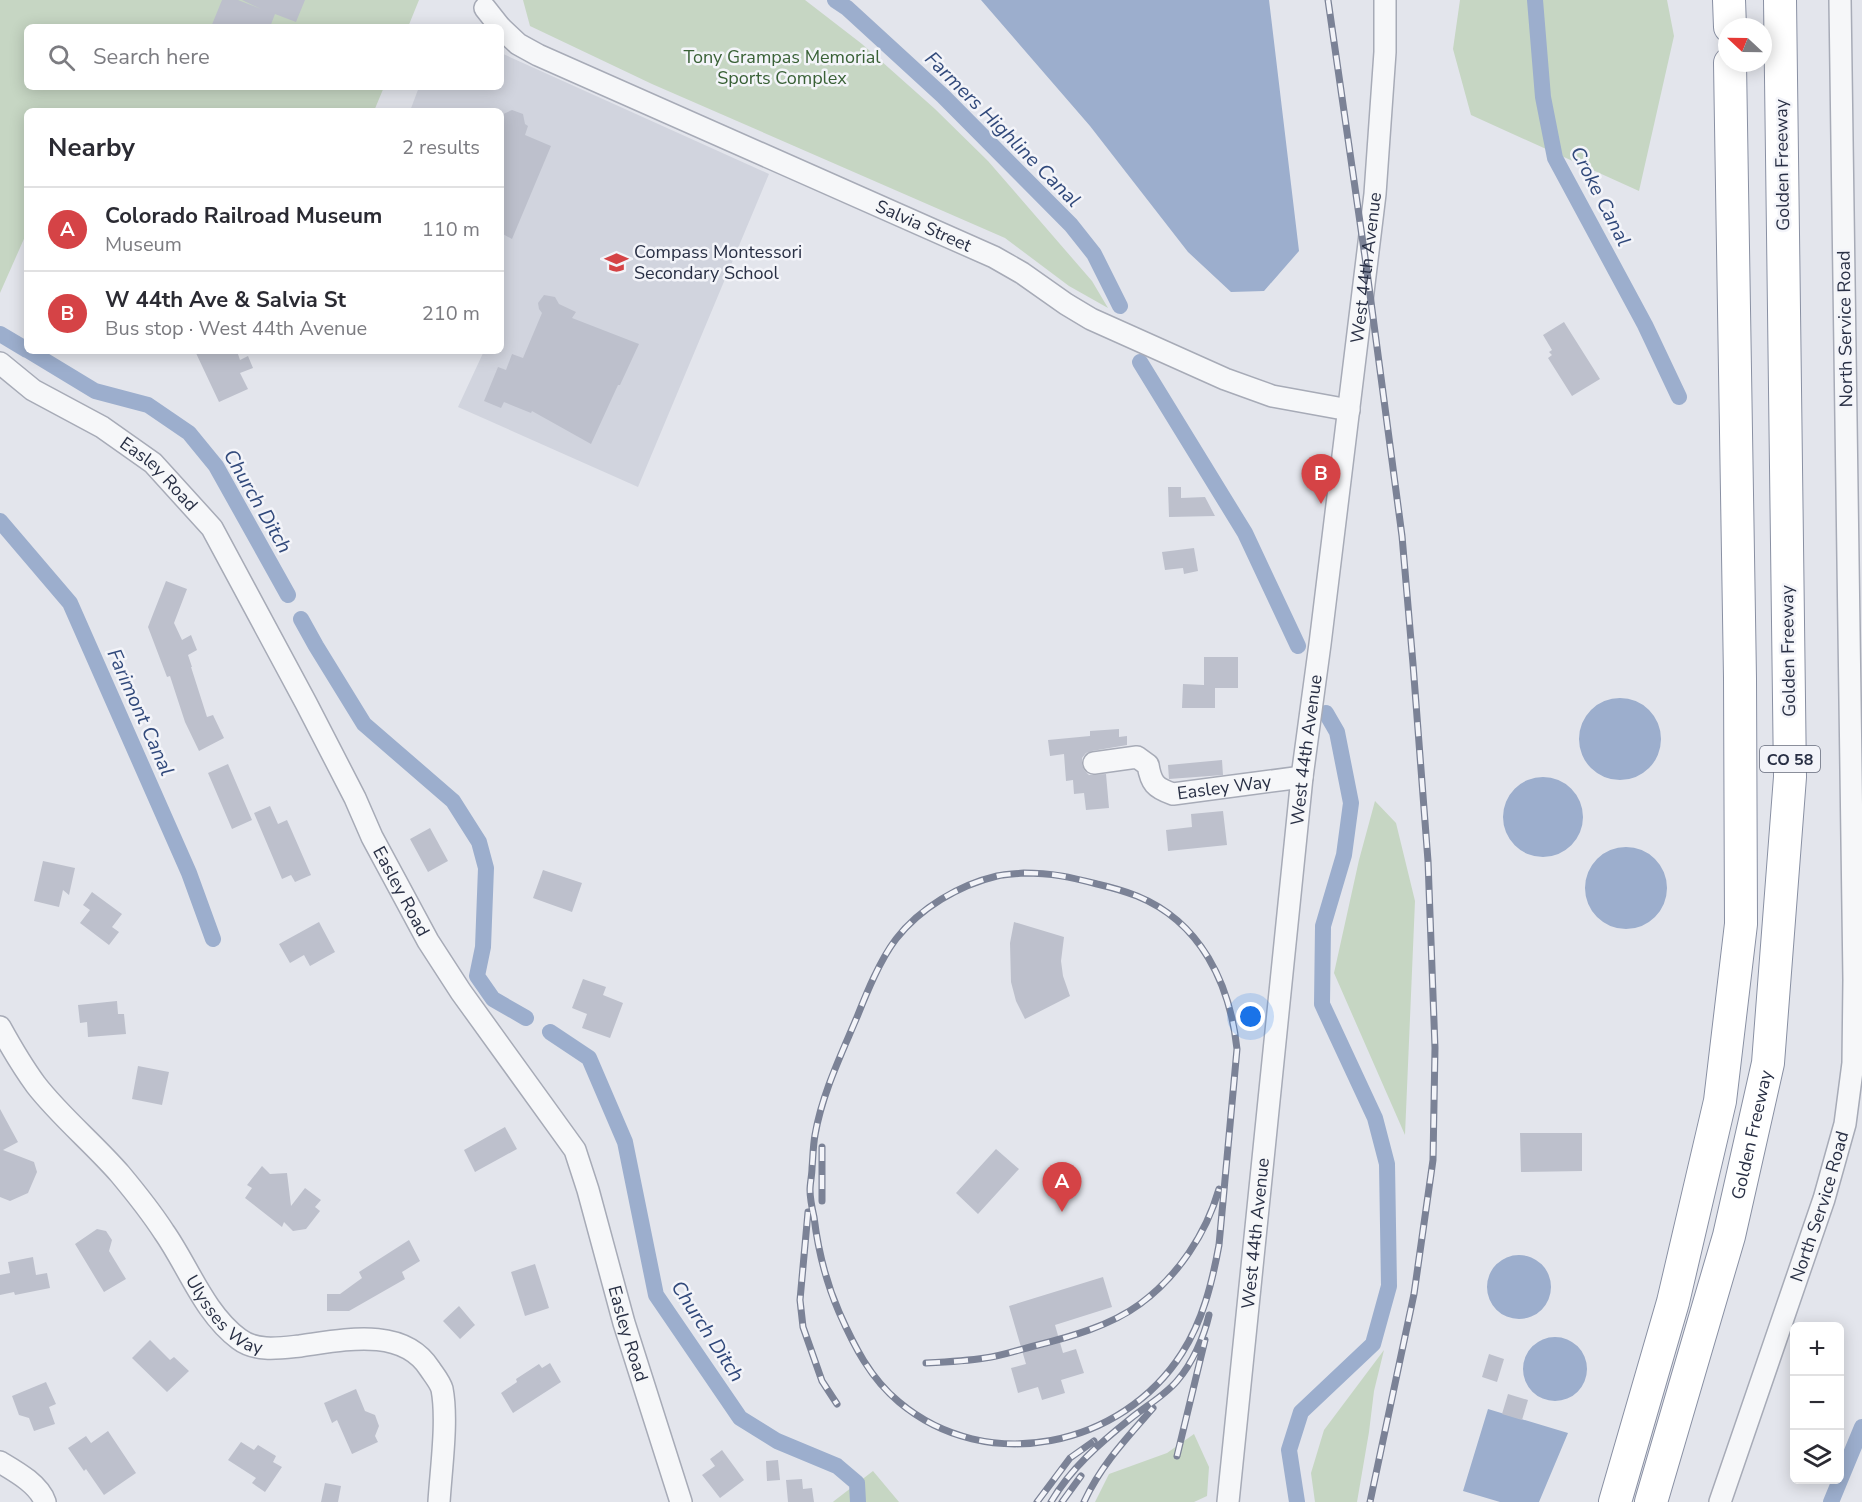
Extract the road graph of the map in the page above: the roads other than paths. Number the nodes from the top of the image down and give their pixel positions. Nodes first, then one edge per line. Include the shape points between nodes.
1 (1385, 0) edge
2 (1729, 0) edge
3 (1780, 0) edge
4 (1840, 0) edge
5 (485, 8) dead end
6 (1730, 18) edge
7 (498, 24) edge
8 (504, 30) edge
9 (1730, 72) edge
10 (0, 363) edge
11 (1349, 410) junction
12 (1094, 763) dead end
13 (1302, 777) junction
14 (0, 1027) edge
15 (0, 1462) edge
16 (45, 1502) edge
17 (439, 1502) edge
18 (681, 1502) edge
19 (1228, 1502) edge
20 (1615, 1502) edge
21 (1651, 1502) edge
22 (1720, 1502) edge

1 - 11 street, West 44th Avenue via 1375,194
2 - 6 highway
3 - 21 highway, Golden Freeway / CO 58 via 1790,777 1768,1063 1729,1236
4 - 22 street, North Service Road via 1853,1063 1845,1124 1824,1199
5 - 7 street, Salvia Street
8 - 11 street, Salvia Street via 538,55 994,257 1066,304 1118,331 1258,392
9 - 20 highway, CO 58 via 1741,924 1720,1101 1673,1302
10 - 18 street, Easley Road via 33,390 102,427 153,463 212,528 428,941 575,1150
11 - 13 street, West 44th Avenue
12 - 13 street, Easley Way via 1137,757 1148,765 1150,778 1159,789 1173,794
13 - 19 street, West 44th Avenue
14 - 17 street, Ulysses Way via 37,1086 120,1174 165,1233 223,1326 241,1341 277,1348 350,1339 392,1341 412,1350 428,1365 441,1386
15 - 16 street via 23,1475

